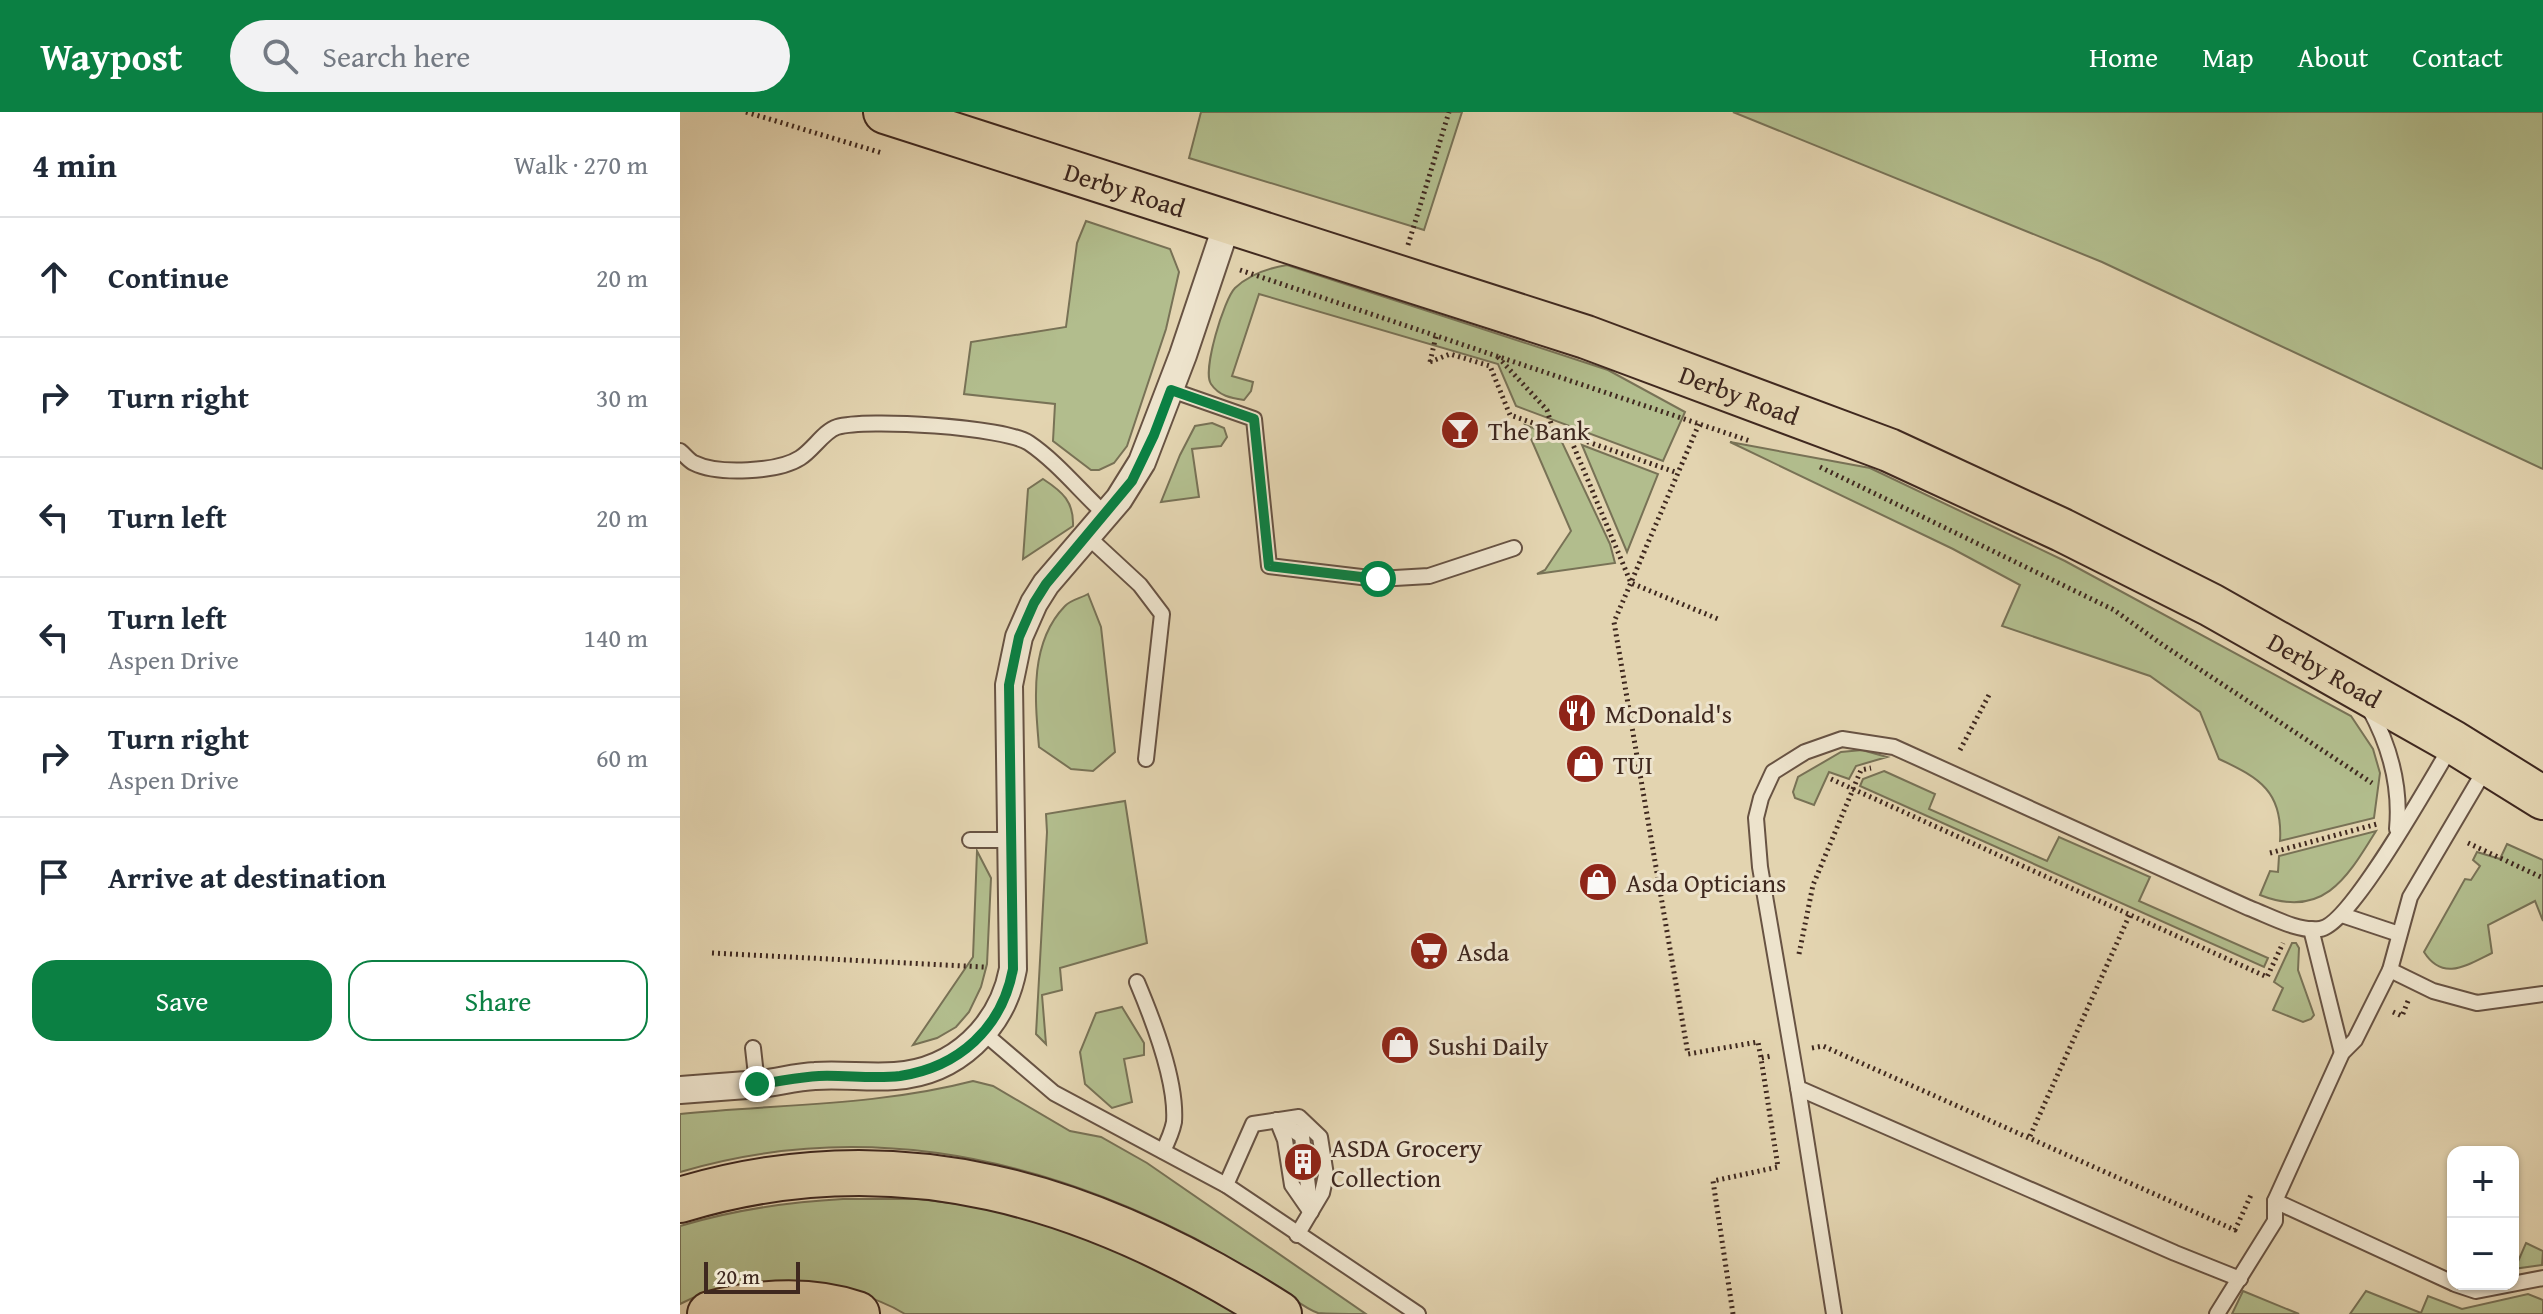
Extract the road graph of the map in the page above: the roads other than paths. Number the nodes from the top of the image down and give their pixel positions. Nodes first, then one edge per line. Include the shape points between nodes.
1 (885, 112) edge
2 (1228, 221) junction
3 (1171, 390) junction
4 (680, 451) edge
5 (1105, 514) junction
6 (1086, 535) junction
7 (1514, 548) dead end
8 (2360, 689) junction
9 (2453, 742) junction
10 (1146, 759) dead end
11 (2488, 764) junction
12 (2543, 798) edge
13 (2397, 834) junction
14 (970, 840) dead end
15 (1011, 840) junction
16 (2342, 915) junction
17 (2311, 929) junction
18 (2399, 934) junction
19 (2390, 970) junction
20 (1137, 982) dead end
21 (2543, 994) edge
22 (984, 1033) junction
23 (753, 1048) dead end
24 (2342, 1053) junction
25 (757, 1084) junction
26 (1798, 1088) junction
27 (680, 1090) edge
28 (1277, 1120) junction
29 (1163, 1151) junction
30 (1226, 1185) junction
31 (680, 1200) edge
32 (2275, 1201) junction
33 (1311, 1212) junction
34 (1297, 1235) junction
35 (2543, 1278) edge
36 (2240, 1279) junction
37 (2447, 1281) edge
38 (2519, 1283) edge
39 (710, 1314) edge
40 (857, 1314) edge
41 (1279, 1314) edge
42 (1418, 1314) edge
43 (1834, 1314) edge
44 (2217, 1314) edge

1 - 2 main road, Derby Road
2 - 3 street
2 - 8 main road, Derby Road via 1586,337 1889,450 2184,591
3 - 5 street via 1132,481
3 - 7 lane via 1254,419 1269,566 1378,579 1429,576
4 - 5 lane via 694,463 757,470 803,457 834,427 918,424 998,434 1027,441
5 - 6 street
6 - 10 lane via 1140,585 1162,614
6 - 15 street via 1034,603 1010,672
8 - 9 main road, Derby Road
8 - 13 lane via 2383,733 2393,767
9 - 11 main road, Derby Road
9 - 13 lane
11 - 12 main road, Derby Road
11 - 18 lane via 2410,897
13 - 16 lane
14 - 15 lane
15 - 22 street via 1013,969 1001,1006
16 - 17 lane via 2324,929
16 - 18 lane
17 - 24 lane
17 - 26 lane via 2194,884 1894,747 1842,739 1805,752 1773,772 1756,818
18 - 19 lane
19 - 21 lane via 2433,991 2477,1003
19 - 24 lane via 2355,1040
20 - 29 lane via 1160,1037 1173,1103 1172,1133
22 - 25 street via 961,1054 921,1071
22 - 29 lane via 1054,1093
23 - 25 lane
24 - 32 lane
25 - 27 street
26 - 36 lane
26 - 43 lane
28 - 30 lane via 1253,1124
28 - 33 lane via 1292,1185
28 - 33 lane via 1299,1117 1320,1137 1326,1175
29 - 30 lane
30 - 34 lane
31 - 41 highway via 723,1187 817,1173 906,1173 969,1182 1074,1210 1171,1251
32 - 36 lane via 2275,1221
32 - 37 lane
33 - 34 lane
34 - 42 lane
35 - 38 lane
36 - 44 lane
39 - 40 highway via 781,1304

